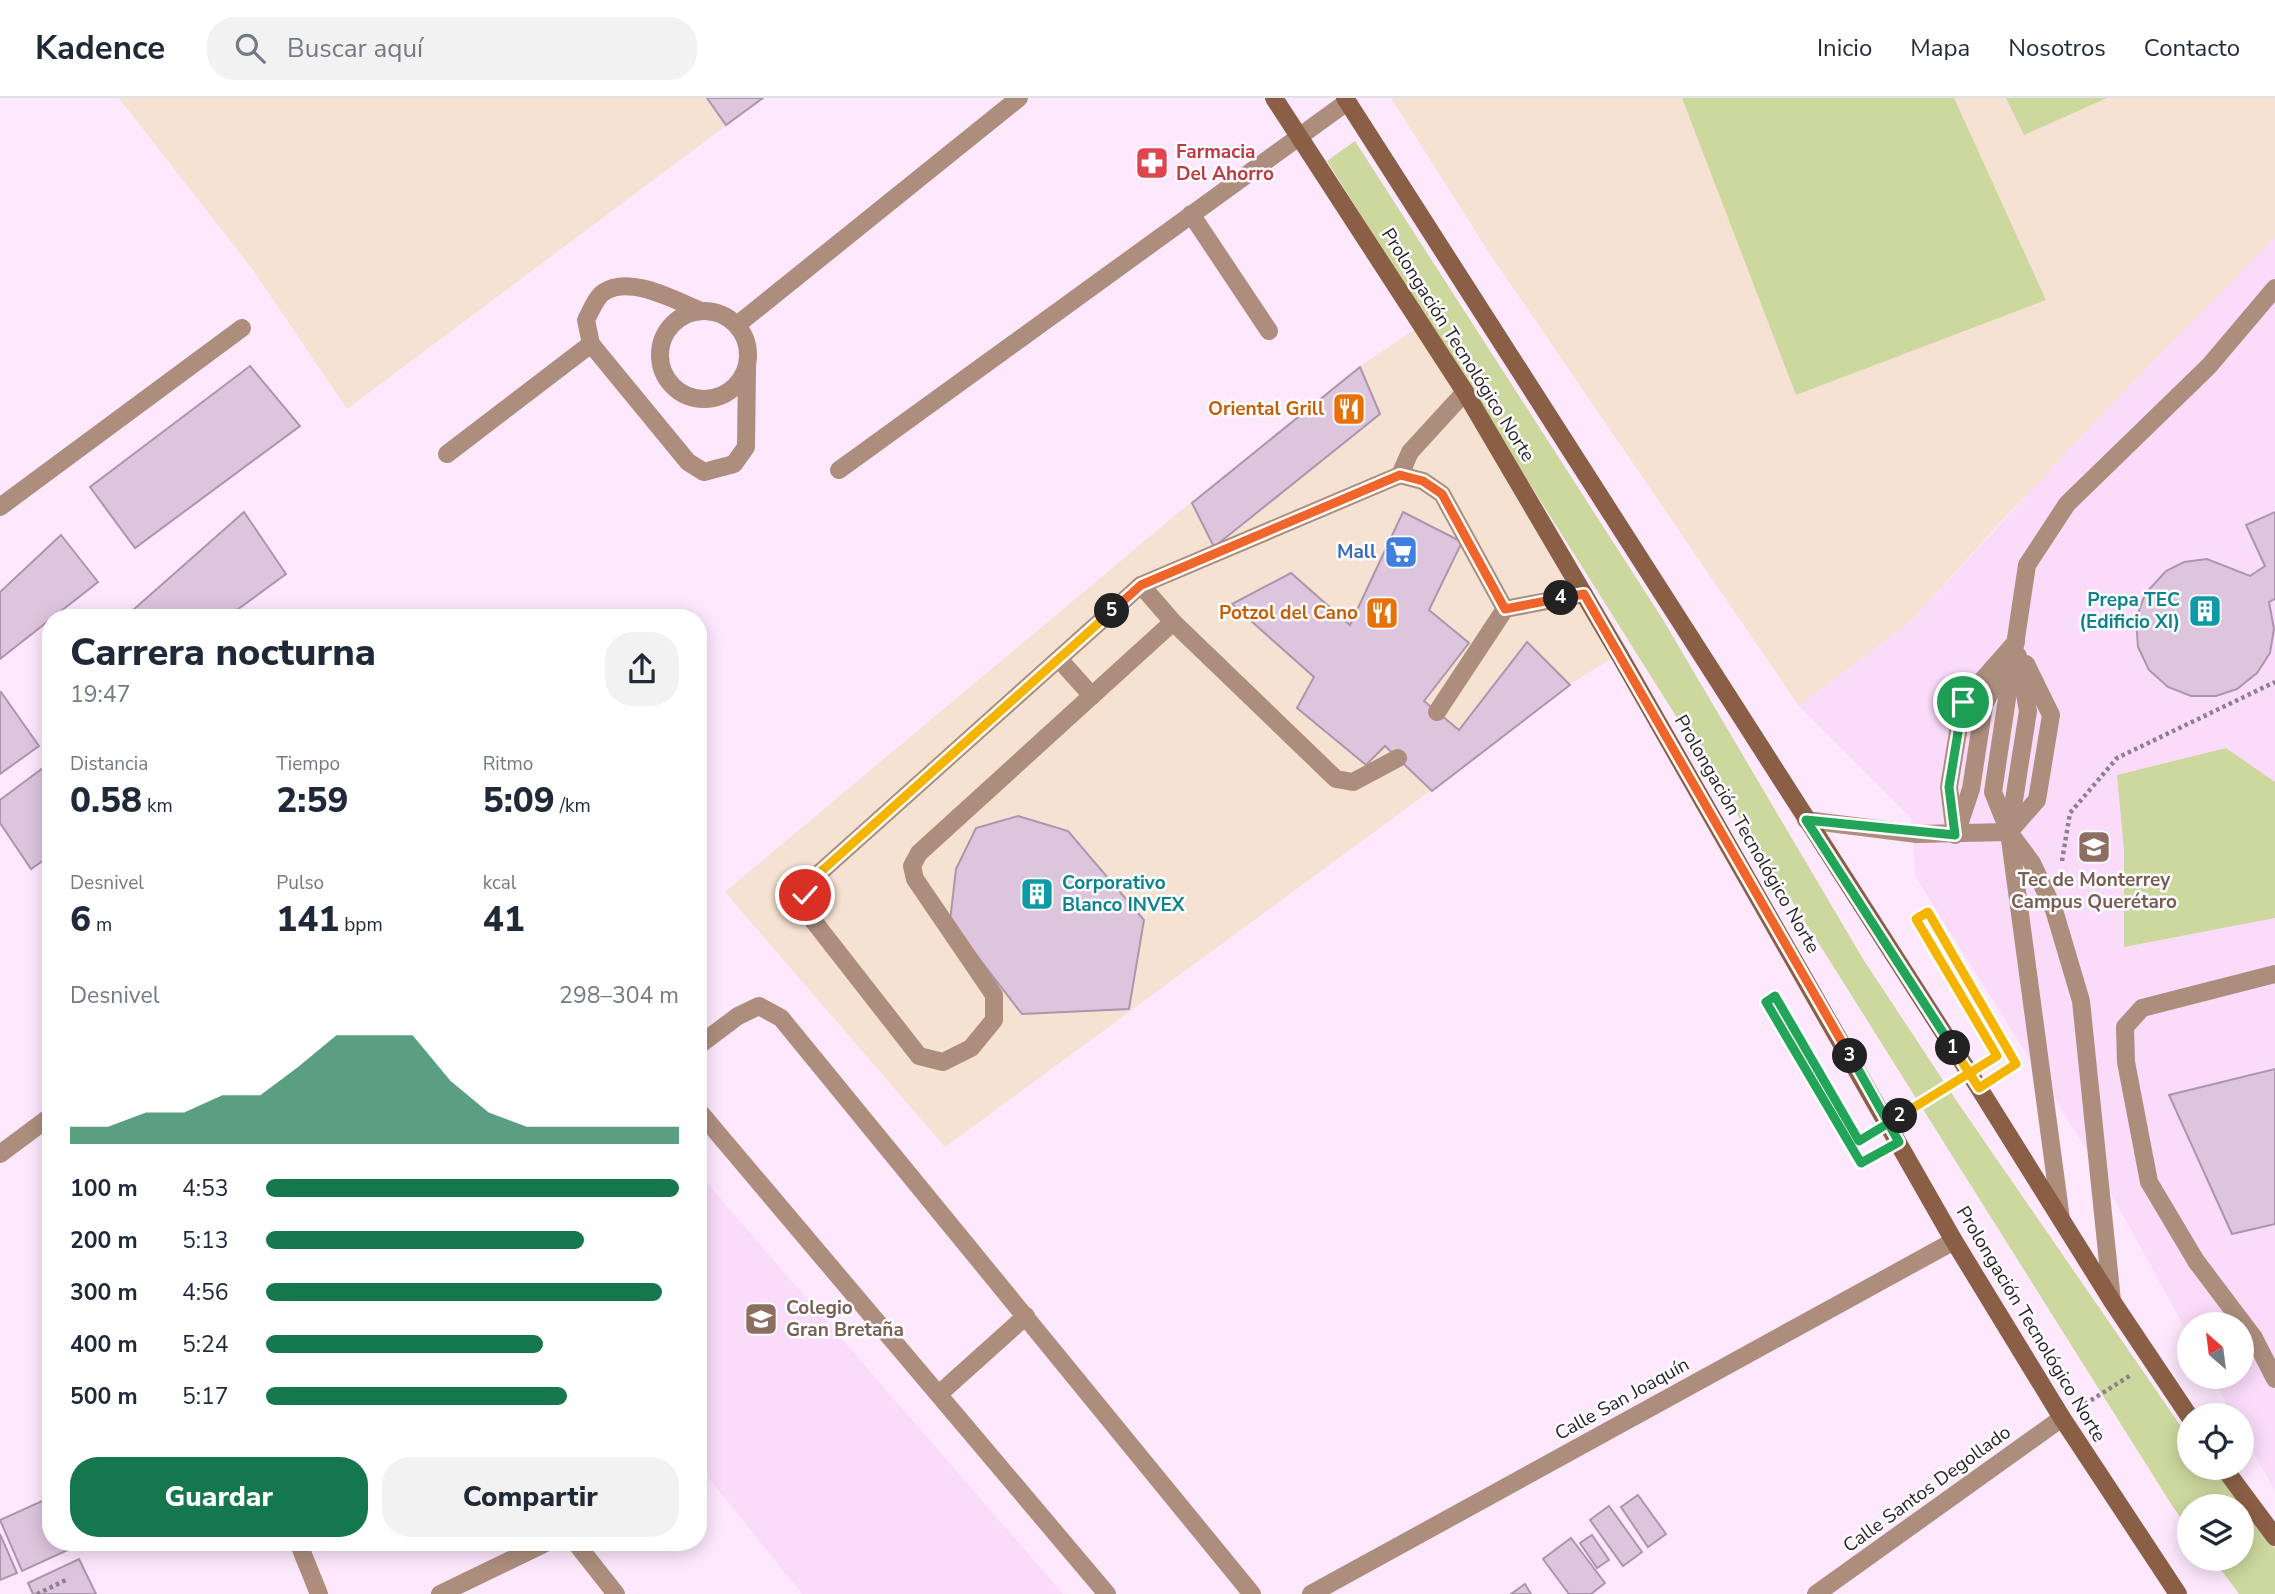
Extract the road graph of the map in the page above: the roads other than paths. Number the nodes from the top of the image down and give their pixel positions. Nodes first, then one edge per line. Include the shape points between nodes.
1 (1019, 98) edge
2 (1275, 98) edge
3 (1346, 100) edge
4 (1299, 136) junction
5 (1191, 214) junction
6 (2275, 288) edge
7 (699, 310) junction
8 (737, 325) junction
9 (242, 328) dead end
10 (1269, 331) dead end
11 (590, 344) junction
12 (747, 368) junction
13 (1465, 392) junction
14 (447, 454) dead end
15 (839, 470) dead end
16 (1400, 475) junction
17 (0, 507) edge
18 (1141, 585) junction
19 (1584, 594) junction
20 (1505, 609) junction
21 (1172, 622) junction
22 (2016, 642) junction
23 (1059, 659) junction
24 (1092, 696) junction
25 (1437, 712) dead end
26 (1398, 758) dead end
27 (1806, 820) junction
28 (2009, 832) junction
29 (1955, 835) junction
30 (2275, 974) edge
31 (707, 1039) edge
32 (42, 1122) edge
33 (707, 1122) edge
34 (0, 1154) edge
35 (2061, 1219) junction
36 (1954, 1241) junction
37 (2112, 1301) junction
38 (1026, 1316) junction
39 (2275, 1379) edge
40 (939, 1394) junction
41 (2180, 1403) edge
42 (2062, 1418) junction
43 (2233, 1480) edge
44 (2275, 1537) edge
45 (302, 1551) edge
46 (529, 1551) edge
47 (582, 1551) edge
48 (319, 1594) edge
49 (440, 1594) edge
50 (616, 1594) edge
51 (1107, 1594) edge
52 (1252, 1594) edge
53 (1311, 1594) edge
54 (1816, 1594) edge
55 (2178, 1594) edge

1 - 8 street
2 - 4 main road, Prolongación Tecnológico Norte
3 - 4 street
3 - 27 main road, Prolongación Tecnológico Norte
4 - 5 street
4 - 13 main road, Prolongación Tecnológico Norte
5 - 10 street
5 - 15 street
6 - 22 street via 2209,366 2067,504 2027,565
7 - 8 street via 720,313
7 - 11 street via 618,285 601,293 586,320
7 - 12 street via 674,321 660,344 662,372 679,393 705,400 732,391
8 - 12 street via 748,345
9 - 17 street
11 - 12 street via 688,462 704,472 734,464 746,447
11 - 14 street
13 - 16 street via 1410,452
13 - 19 main road, Prolongación Tecnológico Norte
16 - 18 street
16 - 20 street via 1423,481 1442,494
18 - 21 street
18 - 23 street
19 - 20 street
19 - 36 main road, Prolongación Tecnológico Norte
20 - 25 street
21 - 24 street
21 - 26 street via 1336,779 1353,782
22 - 28 street via 1993,792
22 - 28 street via 2051,715 2037,800
22 - 29 street via 1963,702 1949,787
23 - 24 street
23 - 24 street via 816,876 805,895 808,914 919,1056 943,1062 971,1048 994,1020 994,995 915,879 912,866 919,853
27 - 29 street
27 - 35 main road, Prolongación Tecnológico Norte
28 - 29 street
28 - 35 street
28 - 37 street via 2032,863 2054,910 2081,1001
30 - 39 street via 2142,1008 2125,1027 2131,1095 2149,1182 2196,1261 2254,1338
31 - 38 street via 760,1006 781,1018
32 - 34 street
33 - 40 street
35 - 37 main road, Prolongación Tecnológico Norte
36 - 42 main road, Prolongación Tecnológico Norte
36 - 53 street, Calle San Joaquín
37 - 41 main road, Prolongación Tecnológico Norte
38 - 40 street
38 - 52 street
40 - 51 street
42 - 54 street, Calle Santos Degollado
42 - 55 main road, Prolongación Tecnológico Norte
43 - 44 main road
45 - 48 street
46 - 49 street
47 - 50 street

